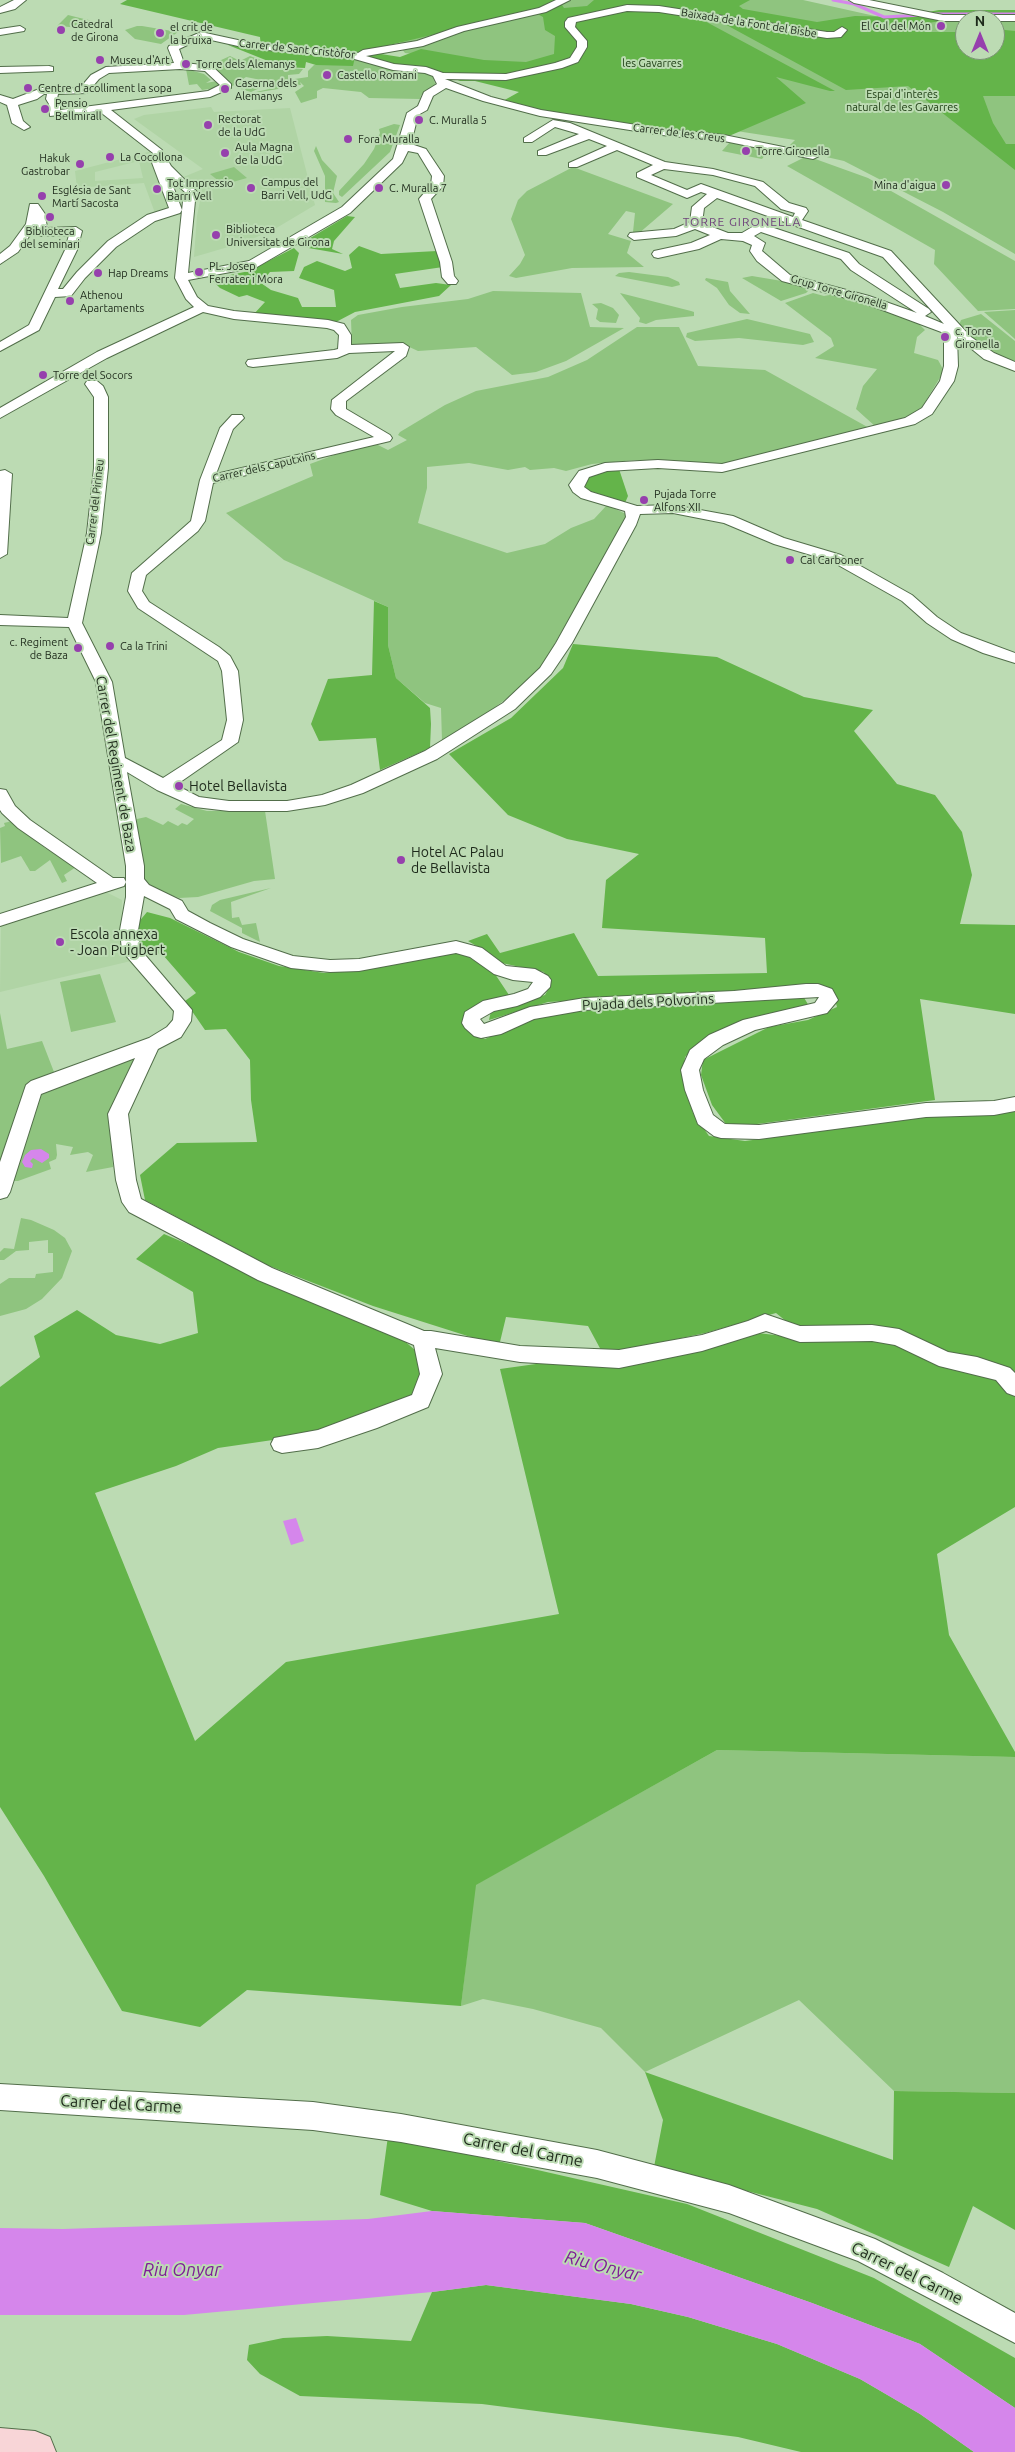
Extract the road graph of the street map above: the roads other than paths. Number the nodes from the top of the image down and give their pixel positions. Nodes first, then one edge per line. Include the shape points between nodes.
1 (21, 0) edge
2 (564, 0) edge
3 (854, 0) edge
4 (900, 7) edge
5 (0, 10) edge
6 (1015, 18) edge
7 (20, 29) dead end
8 (842, 30) dead end
9 (2, 32) edge
10 (341, 53) junction
11 (53, 55) dead end
12 (180, 66) junction
13 (0, 70) edge
14 (47, 73) junction
15 (442, 80) junction
16 (47, 92) junction
17 (0, 98) edge
18 (12, 103) junction
19 (103, 109) junction
20 (570, 121) junction
21 (24, 127) dead end
22 (588, 135) junction
23 (528, 140) dead end
24 (404, 146) junction
25 (616, 146) junction
26 (542, 153) dead end
27 (813, 156) dead end
28 (573, 165) dead end
29 (663, 165) junction
30 (171, 181) junction
31 (715, 194) junction
32 (776, 216) junction
33 (795, 222) junction
34 (696, 224) junction
35 (760, 228) junction
36 (719, 235) junction
37 (634, 236) dead end
38 (745, 237) junction
39 (658, 254) dead end
40 (0, 260) edge
41 (181, 278) junction
42 (452, 280) dead end
43 (50, 293) junction
44 (202, 308) junction
45 (952, 330) junction
46 (0, 347) edge
47 (345, 348) junction
48 (253, 363) dead end
49 (1015, 368) edge
50 (92, 384) dead end
51 (0, 414) edge
52 (237, 418) dead end
53 (2, 471) edge
54 (207, 480) junction
55 (631, 508) junction
56 (0, 554) edge
57 (0, 620) edge
58 (74, 623) junction
59 (1015, 658) edge
60 (117, 760) junction
61 (163, 786) junction
62 (0, 794) edge
63 (135, 881) junction
64 (110, 884) junction
65 (0, 920) edge
66 (150, 1046) junction
67 (1015, 1104) edge
68 (0, 1192) edge
69 (423, 1340) junction
70 (1015, 1387) edge
71 (282, 1444) dead end
72 (0, 2097) edge
73 (1015, 2329) edge
74 (0, 2449) edge
75 (35, 2452) edge

1 - 5 street via 11,8
2 - 10 street via 542,10 461,29 409,46
3 - 4 street
4 - 6 street via 943,18
7 - 9 street
8 - 15 street, Baixada de la Font del Bisbe via 838,35 827,35 659,9 615,10 570,22 572,30 582,41 574,60 506,76
10 - 12 street, Carrer de Sant Cristòfor via 254,46 201,35 173,48
10 - 15 street, Carrer de Sant Cristòfor via 393,67 426,70
11 - 14 street
12 - 16 street via 106,70 83,91
12 - 19 street via 208,68 227,86 210,94
13 - 14 street
14 - 16 street
15 - 20 street via 513,106
15 - 24 street via 428,94 423,108 413,113
16 - 18 street
16 - 19 street via 55,104 54,114
17 - 18 street
18 - 21 street via 18,123
19 - 30 street via 158,154 157,160
20 - 22 street
20 - 23 street via 553,123
20 - 27 street, Carrer de les Creus via 724,138
22 - 25 street
22 - 26 street
24 - 41 street via 398,161 346,210 321,225 253,264
24 - 42 street via 422,151 438,176 436,186 425,199 448,277
25 - 28 street
25 - 29 street
29 - 31 street via 641,175 687,194 701,188
29 - 33 street via 713,172 759,184 785,206 802,211
30 - 41 street via 194,195 189,201
30 - 43 street via 176,210 151,218 112,244 67,293
31 - 32 street
31 - 34 street via 698,207
32 - 33 street
32 - 35 street
33 - 45 street via 887,254 913,280
34 - 36 street
34 - 37 street via 676,232
35 - 38 street
35 - 45 street, Grup Torre Gironella via 845,256 856,267
36 - 38 street
36 - 39 street via 695,246
38 - 45 street, Grup Torre Gironella via 759,243 756,251 761,258 786,278 889,306
40 - 43 street via 14,249 32,224 34,207 39,214 42,232 76,231 65,264
41 - 44 street via 188,294
43 - 46 street via 34,327
44 - 47 street via 335,326 343,330
44 - 51 street via 102,355
45 - 49 street via 989,356
45 - 55 street via 946,381 927,411 910,421 722,468 658,464 617,466 592,470 577,481 578,490 586,495
47 - 48 street via 342,353 328,356
47 - 54 street, Carrer dels Caputxins via 403,347 401,353 339,400 341,412 385,438
50 - 58 street, Carrer del Pirineu via 98,388 101,397 101,468 94,532
52 - 54 street, Carrer dels Caputxins via 227,428
53 - 56 street
54 - 61 street via 201,512 193,528 139,572 135,591 144,605 225,659 230,671 235,720 230,742
55 - 59 street via 674,508 728,519 779,541 836,558 908,598 956,636
55 - 61 street via 629,525 556,656 538,680 509,706 431,755 379,780 325,800 287,806 204,804
57 - 58 street
58 - 60 street, Carrer del Regiment de Baza via 104,682
60 - 61 street
60 - 63 street, Carrer del Regiment de Baza
62 - 64 street via 15,817
63 - 64 street
63 - 66 street, Carrer del Regiment de Baza via 129,930 131,951 183,1010 182,1020 174,1032
63 - 67 street, Pujada dels Polvorins via 143,889 176,905 182,915 204,927 237,943 291,962 359,965 456,946 476,952 500,970 539,977 542,983 534,993 490,1005 474,1014 470,1023 480,1031 494,1029 530,1013 585,1004 806,990 826,993 829,1000 821,1008 750,1025 716,1040 697,1055 690,1070 694,1090 706,1119 721,1131 759,1132 926,1110 994,1108
64 - 65 street
66 - 68 street via 32,1090
66 - 69 street via 118,1114 126,1180 136,1207 265,1274
69 - 70 street via 520,1354 619,1359 702,1342 765,1322 800,1334 899,1336 946,1360 1003,1374
69 - 71 street via 431,1374 420,1401 318,1438
72 - 73 street, Carrer del Carme via 314,2116 420,2131 597,2164 729,2199 865,2250
74 - 75 main road

